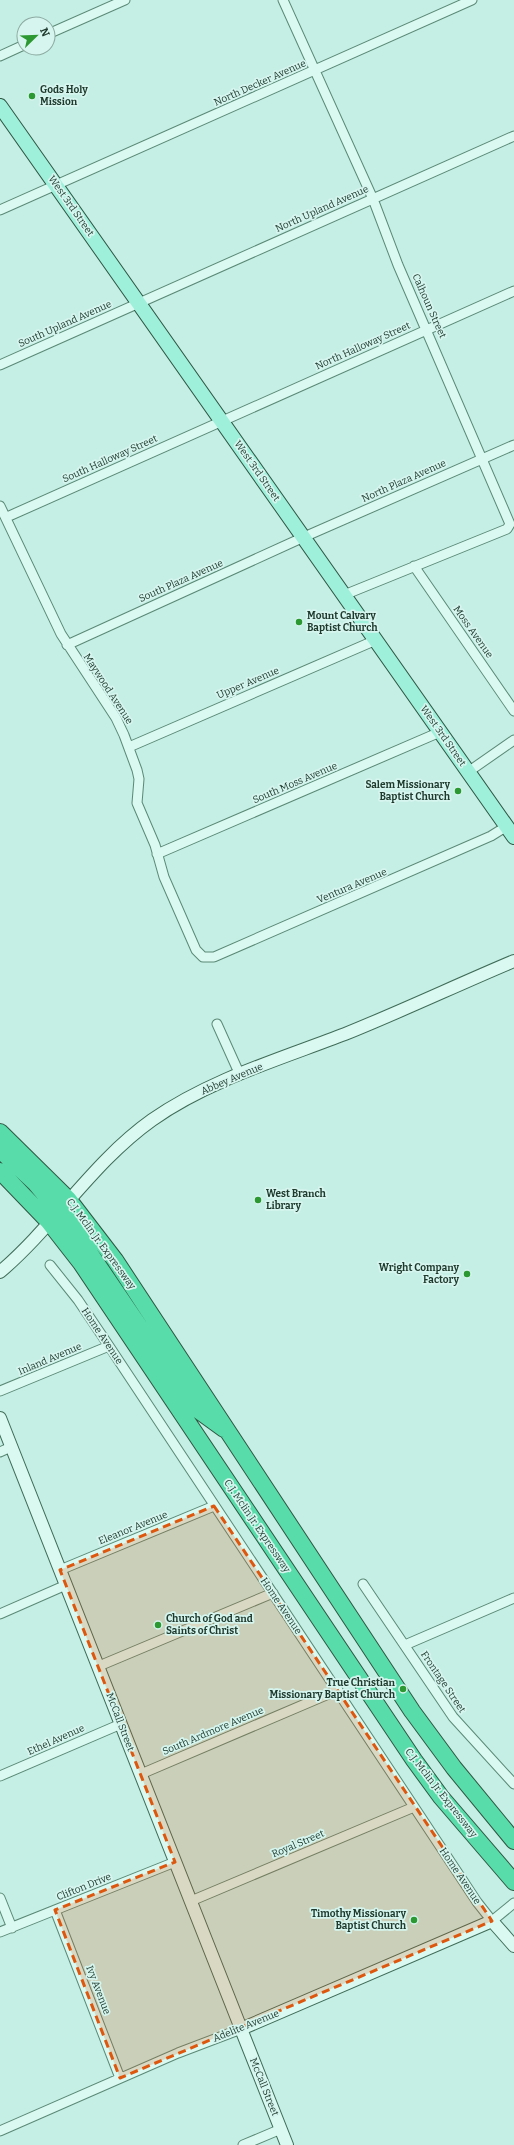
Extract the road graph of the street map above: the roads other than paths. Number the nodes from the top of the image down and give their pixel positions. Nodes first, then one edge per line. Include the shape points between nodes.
1 (125, 0) edge
2 (284, 0) edge
3 (472, 0) edge
4 (56, 30) edge
5 (16, 49) edge
6 (0, 56) edge
7 (314, 70) junction
8 (0, 106) edge
9 (514, 136) edge
10 (55, 185) junction
11 (372, 199) junction
12 (0, 210) edge
13 (514, 291) edge
14 (139, 303) junction
15 (427, 330) junction
16 (0, 365) edge
17 (222, 421) junction
18 (514, 445) edge
19 (483, 459) junction
20 (0, 506) edge
21 (7, 517) junction
22 (304, 537) junction
23 (414, 566) junction
24 (344, 595) junction
25 (376, 640) junction
26 (67, 645) junction
27 (514, 711) edge
28 (440, 732) junction
29 (514, 740) edge
30 (129, 747) junction
31 (468, 772) junction
32 (510, 832) edge
33 (157, 854) junction
34 (203, 957) joint
35 (514, 961) edge
36 (217, 1024) dead end
37 (240, 1075) junction
38 (0, 1132) edge
39 (0, 1150) edge
40 (0, 1171) edge
41 (59, 1212) junction
42 (50, 1265) dead end
43 (0, 1272) edge
44 (109, 1346) junction
45 (0, 1391) edge
46 (0, 1418) edge
47 (11, 1447) junction
48 (0, 1452) edge
49 (214, 1506) junction
50 (60, 1570) junction
51 (363, 1584) dead end
52 (66, 1585) junction
53 (273, 1593) junction
54 (514, 1598) edge
55 (0, 1614) edge
56 (405, 1645) junction
57 (99, 1666) junction
58 (338, 1690) junction
59 (121, 1724) junction
60 (141, 1774) junction
61 (0, 1776) edge
62 (514, 1784) edge
63 (414, 1807) junction
64 (514, 1841) edge
65 (175, 1862) junction
66 (514, 1882) edge
67 (0, 1898) edge
68 (191, 1901) junction
69 (514, 1902) edge
70 (55, 1910) junction
71 (492, 1921) junction
72 (12, 1928) junction
73 (0, 1932) edge
74 (514, 1946) edge
75 (241, 2028) junction
76 (120, 2078) junction
77 (281, 2129) junction
78 (0, 2131) edge
79 (243, 2145) edge
80 (287, 2145) edge

1 - 4 street
2 - 7 street, Calhoun Street
3 - 7 street, North Decker Avenue
5 - 6 street
7 - 10 street, North Decker Avenue
7 - 11 street, Calhoun Street
8 - 10 main road, West 3rd Street
9 - 11 street, North Upland Avenue
10 - 12 street, North Decker Avenue
10 - 14 main road, West 3rd Street
11 - 14 street, North Upland Avenue
11 - 15 street, Calhoun Street
13 - 15 street, North Halloway Street
14 - 16 street, South Upland Avenue
14 - 17 main road, West 3rd Street
15 - 17 street, North Halloway Street
15 - 19 street, Calhoun Street
17 - 21 street, South Halloway Street
17 - 22 main road, West 3rd Street
18 - 19 street, North Plaza Avenue
19 - 22 street, North Plaza Avenue
19 - 23 street, Calhoun Street via 510,526
20 - 21 street, Maywood Avenue
21 - 26 street, Maywood Avenue
22 - 24 main road, West 3rd Street
22 - 26 street, South Plaza Avenue
23 - 24 street
23 - 27 street, Moss Avenue
24 - 25 main road, West 3rd Street
25 - 28 main road, West 3rd Street
25 - 30 street, Upper Avenue
26 - 30 street, Maywood Avenue via 116,718
28 - 31 main road, West 3rd Street
28 - 33 street, South Moss Avenue
29 - 31 street
30 - 33 street, Maywood Avenue via 139,779 137,803
31 - 32 main road, West 3rd Street
32 - 34 street, Ventura Avenue via 491,836 214,957
33 - 34 street, Maywood Avenue via 196,950
35 - 37 street, Abbey Avenue via 370,1024
36 - 37 street
37 - 41 street, Abbey Avenue via 196,1094 152,1120 107,1159
38 - 41 highway, C.J. Mclin Jr. Expressway
39 - 41 highway via 35,1183
40 - 41 highway, C.J. Mclin Jr. Expressway
41 - 43 street, Abbey Avenue
41 - 64 highway via 92,1254 194,1408 229,1432 432,1741
41 - 66 highway, C.J. Mclin Jr. Expressway via 81,1263 414,1760
42 - 44 street, Home Avenue via 78,1300
44 - 45 street, Inland Avenue
44 - 49 street, Home Avenue
46 - 47 street, McCall Street
47 - 48 street
47 - 50 street, McCall Street
49 - 50 street, Eleanor Avenue
49 - 53 street, Home Avenue
50 - 52 street, McCall Street
51 - 56 street, Frontage Street
52 - 55 street
52 - 57 street, McCall Street
53 - 57 street
53 - 58 street, Home Avenue
54 - 56 street
56 - 62 street, Frontage Street via 457,1722
57 - 59 street, McCall Street
58 - 60 street, South Ardmore Avenue
58 - 63 street, Home Avenue
59 - 60 street, McCall Street
59 - 61 street, Ethel Avenue
60 - 65 street, McCall Street
63 - 68 street, Royal Street
63 - 71 street, Home Avenue via 476,1902
65 - 68 street, McCall Street
65 - 70 street, Clifton Drive
67 - 72 street
68 - 75 street, McCall Street
69 - 71 street
70 - 72 street, Clifton Drive
70 - 76 street, Ivy Avenue
71 - 74 street, Home Avenue
71 - 75 street, Adelite Avenue
72 - 73 street, Clifton Drive
75 - 76 street, Adelite Avenue
75 - 77 street, McCall Street
76 - 78 street, Adelite Avenue
77 - 79 street
77 - 80 street, McCall Street

